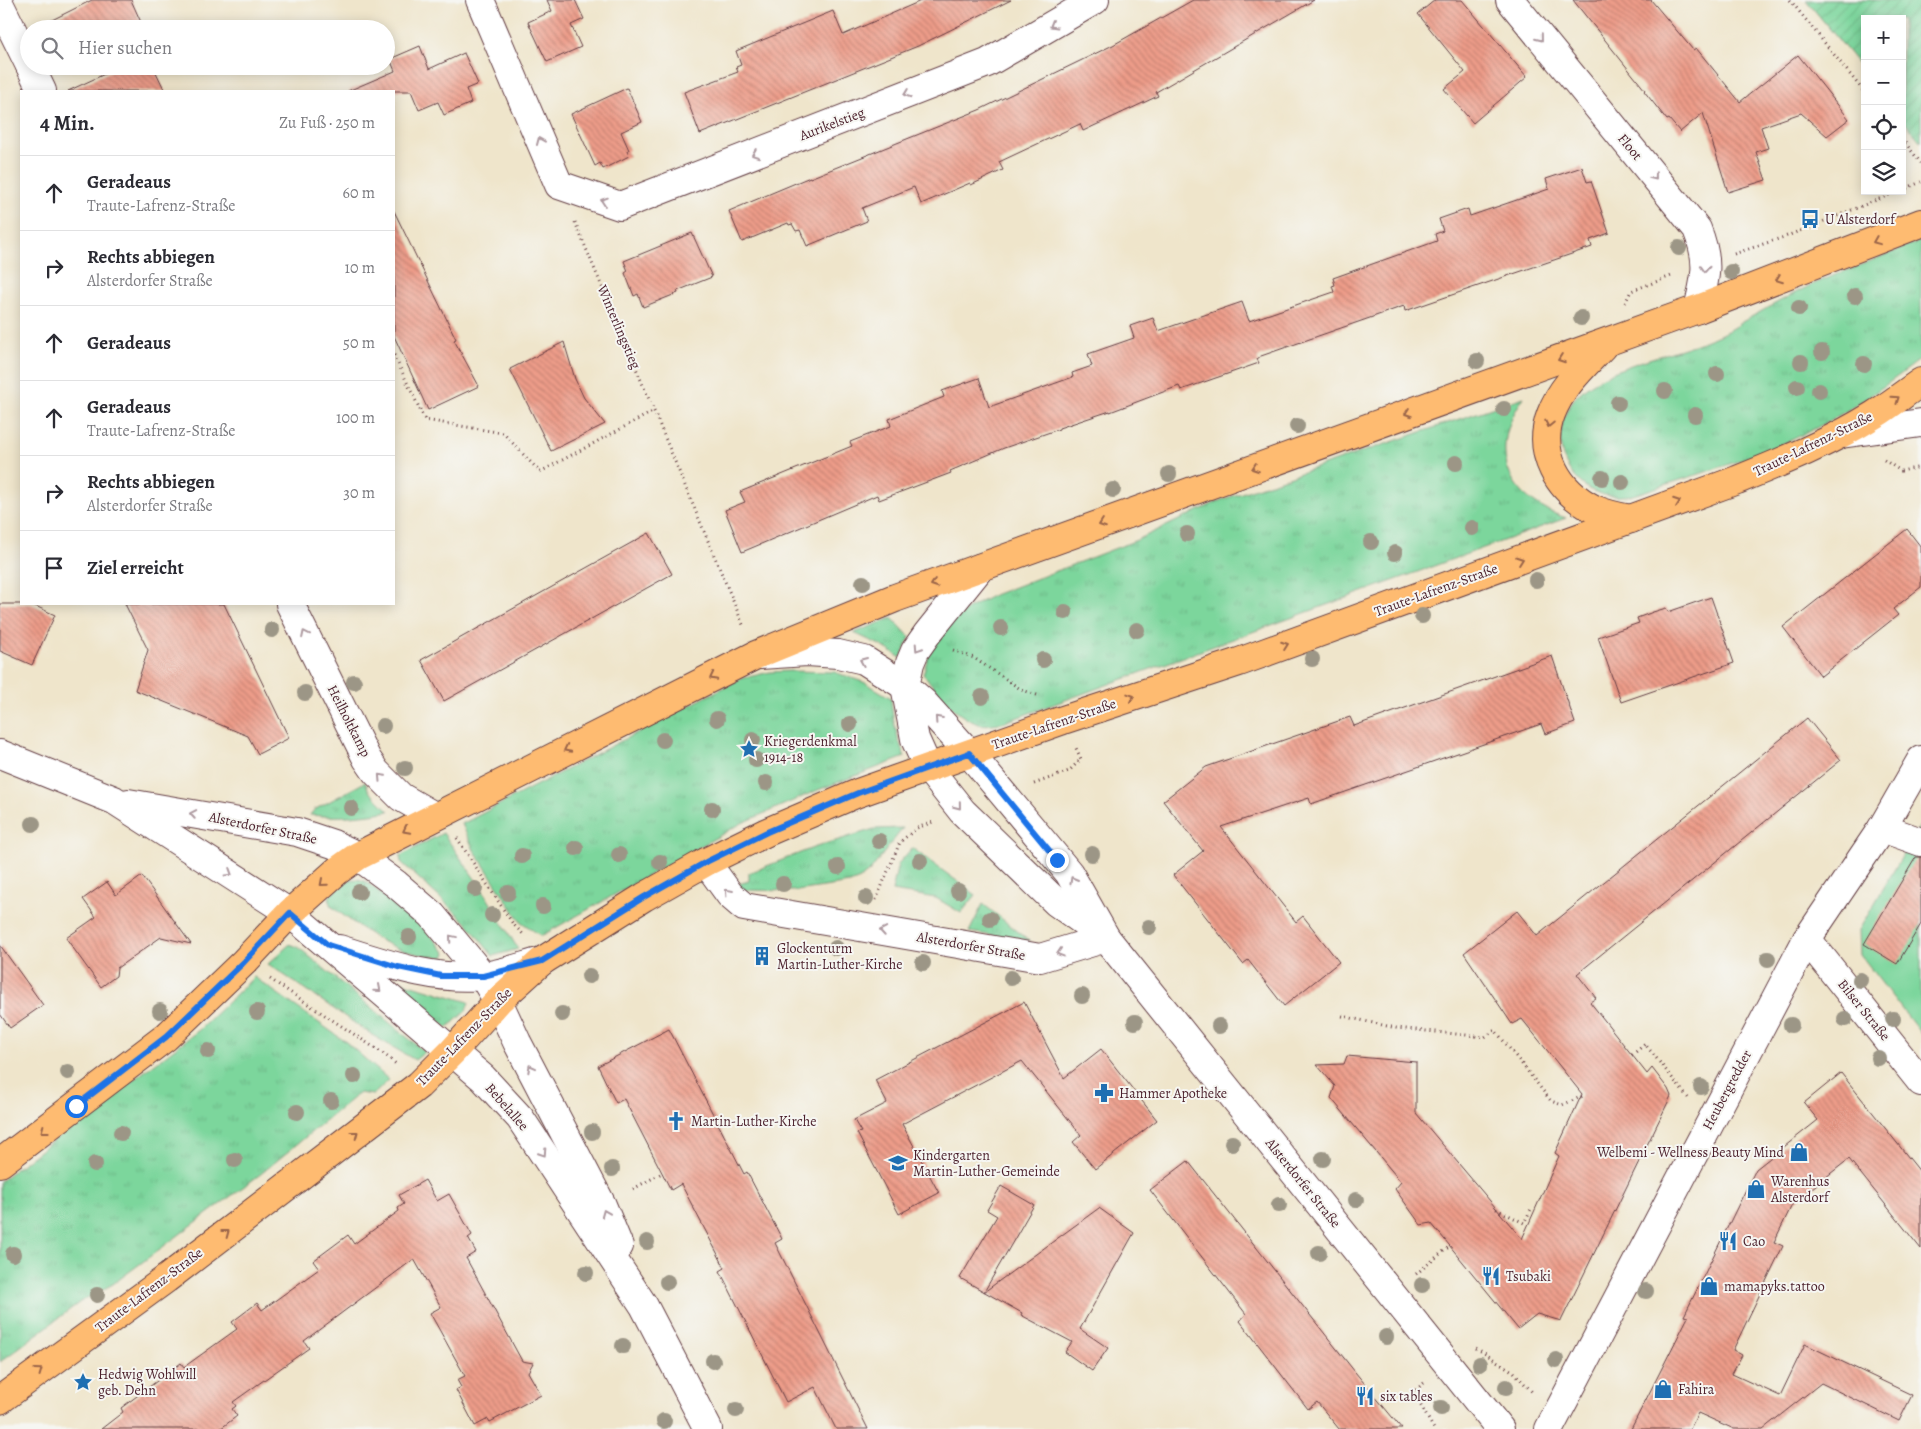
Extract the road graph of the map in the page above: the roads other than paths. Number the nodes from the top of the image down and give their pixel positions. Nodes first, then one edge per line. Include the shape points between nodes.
1 (480, 0) edge
2 (1095, 0) edge
3 (1510, 0) edge
4 (0, 5) edge
5 (20, 46) edge
6 (34, 75) edge
7 (42, 90) edge
8 (1921, 223) edge
9 (1698, 310) junction
10 (1606, 342) junction
11 (1921, 382) edge
12 (1921, 424) edge
13 (1841, 434) junction
14 (1631, 519) junction
15 (980, 568) junction
16 (290, 605) edge
17 (756, 655) junction
18 (905, 686) junction
19 (969, 753) junction
20 (0, 754) edge
21 (1921, 760) edge
22 (928, 768) junction
23 (114, 800) junction
24 (434, 816) junction
25 (1882, 828) junction
26 (1921, 842) edge
27 (358, 856) junction
28 (706, 862) junction
29 (290, 913) junction
30 (1106, 938) junction
31 (1807, 939) junction
32 (328, 945) junction
33 (542, 961) junction
34 (483, 976) junction
35 (498, 1001) junction
36 (452, 1052) junction
37 (1921, 1082) edge
38 (0, 1163) edge
39 (644, 1306) junction
40 (0, 1400) edge
41 (708, 1429) edge
42 (1500, 1429) edge
43 (1549, 1429) edge

2 -> 1 street, Aurikelstieg via 986,63 620,206 559,186
3 -> 9 street, Floot via 1697,229 1706,263
4 - 5 street
6 - 7 street
8 -> 9 main road
9 - 10 main road
10 -> 14 main road via 1570,381 1560,397 1551,414 1545,445 1548,459 1564,486 1592,508
10 -> 15 main road
13 -> 11 main road, Traute-Lafrenz-Straße
12 - 13 street
14 -> 13 main road, Traute-Lafrenz-Straße via 1790,459
19 -> 14 main road, Traute-Lafrenz-Straße via 1239,662
15 -> 17 main road via 895,598
15 -> 18 street via 915,651
24 -> 16 street, Heilholtkamp via 400,797 367,759
18 -> 17 street, Alsterdorfer Straße via 864,660 838,654
17 -> 24 main road
19 -> 18 street, Alsterdorfer Straße
18 - 22 street, Alsterdorfer Straße via 914,739
19 - 22 main road, Traute-Lafrenz-Straße
30 -> 19 street, Alsterdorfer Straße via 1069,873
20 - 23 street, Alsterdorfer Straße
21 - 25 street, Heubergredder
22 - 28 main road, Traute-Lafrenz-Straße via 858,793
22 -> 30 street, Alsterdorfer Straße via 962,811 1056,902
27 -> 23 street, Alsterdorfer Straße via 297,832
23 -> 29 street, Alsterdorfer Straße
24 -> 27 main road
25 - 26 street
25 - 31 street, Heubergredder
27 -> 29 main road
34 -> 27 street, Alsterdorfer Straße via 432,915
30 -> 28 street, Alsterdorfer Straße via 1040,958 744,907 730,895
28 - 33 main road, Traute-Lafrenz-Straße
29 - 32 street, Alsterdorfer Straße
29 -> 38 main road via 166,1037
30 - 42 street, Alsterdorfer Straße
31 - 37 street, Bilser Straße
31 - 43 street, Heubergredder
32 - 34 street via 398,967 441,976
32 -> 36 street, Bebelallee
33 - 34 street
33 - 35 main road, Traute-Lafrenz-Straße
34 - 35 street, Alsterdorfer Straße
35 - 36 main road, Traute-Lafrenz-Straße
39 -> 35 street, Bebelallee via 602,1205
36 -> 39 street, Bebelallee via 483,1078 520,1118
40 -> 36 main road, Traute-Lafrenz-Straße via 166,1279 419,1085
39 - 41 street, Bebelallee

